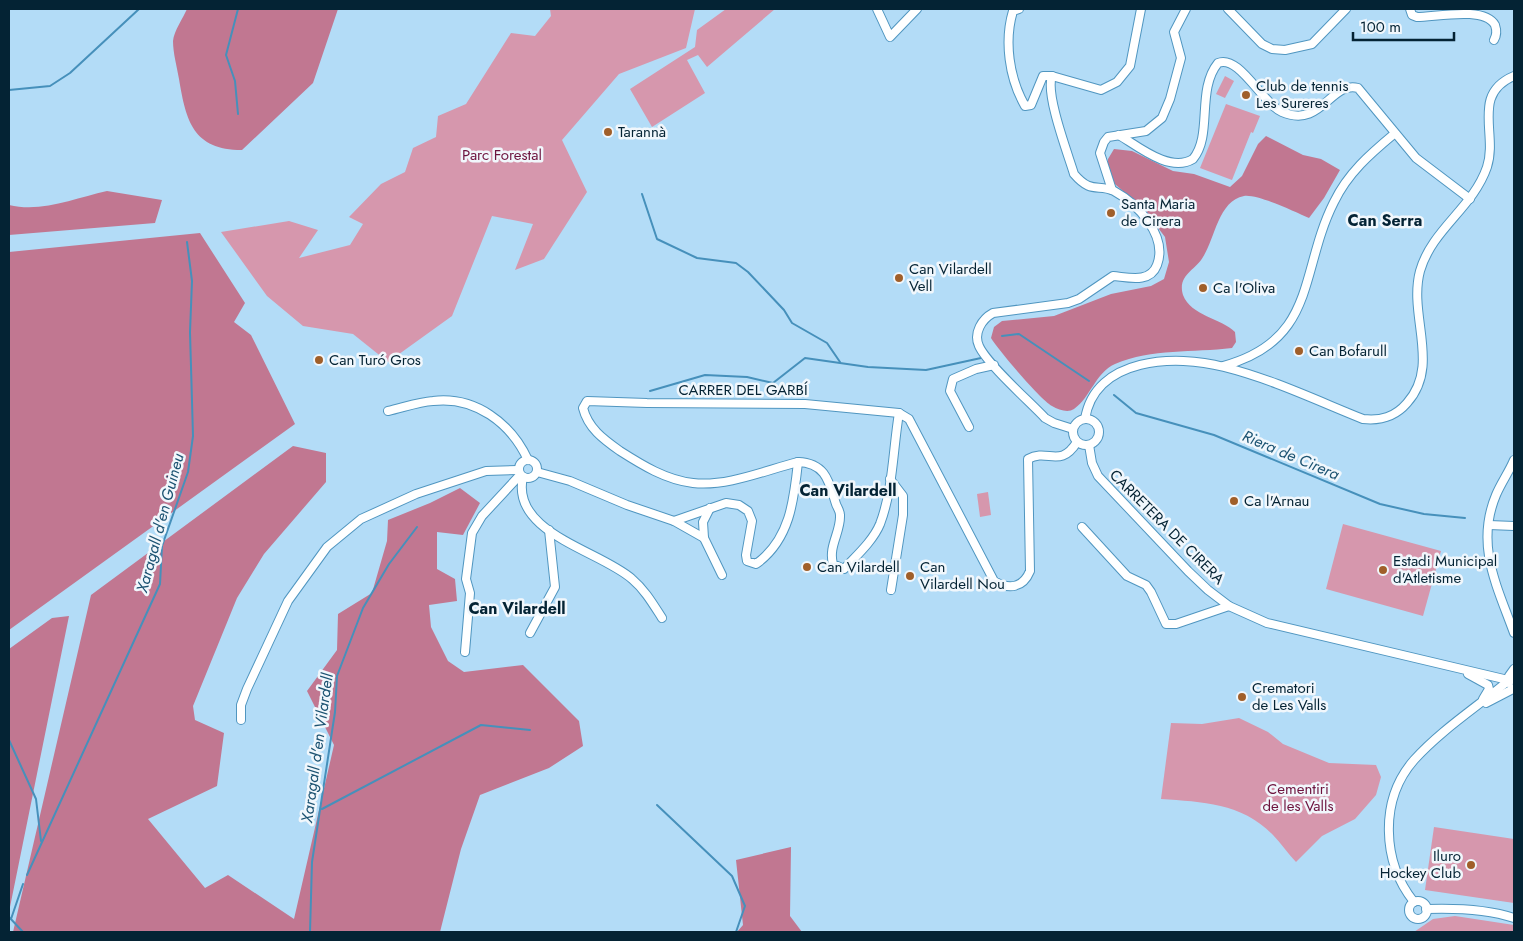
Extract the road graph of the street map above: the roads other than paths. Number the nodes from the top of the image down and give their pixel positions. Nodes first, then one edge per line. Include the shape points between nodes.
1 (877, 9) edge
2 (917, 9) edge
3 (1019, 9) edge
4 (1141, 9) edge
5 (1186, 9) edge
6 (1228, 9) edge
7 (1346, 9) edge
8 (1410, 9) edge
9 (1494, 40) dead end
10 (1052, 76) junction
11 (1514, 76) edge
12 (1394, 134) junction
13 (1119, 135) junction
14 (1112, 190) junction
15 (1470, 199) junction
16 (994, 365) junction
17 (1223, 366) junction
18 (388, 412) dead end
19 (898, 413) junction
20 (1085, 419) junction
21 (969, 427) dead end
22 (1073, 429) junction
23 (1077, 442) junction
24 (1089, 444) junction
25 (528, 460) junction
26 (1514, 460) edge
27 (798, 462) junction
28 (537, 472) junction
29 (520, 474) junction
30 (890, 479) junction
31 (710, 508) junction
32 (674, 521) junction
33 (1489, 525) junction
34 (1514, 526) edge
35 (1082, 527) dead end
36 (549, 530) junction
37 (704, 538) junction
38 (722, 575) dead end
39 (891, 590) dead end
40 (1229, 606) junction
41 (662, 618) dead end
42 (1514, 633) edge
43 (530, 634) dead end
44 (465, 652) dead end
45 (1449, 666) junction
46 (1514, 671) edge
47 (1508, 680) junction
48 (1514, 690) edge
49 (1474, 710) junction
50 (241, 720) dead end
51 (1414, 902) junction
52 (1426, 909) junction
53 (1514, 918) edge

1 - 2 street via 890,37
3 - 10 street via 1013,11 1008,38 1010,61 1025,106 1031,105 1043,76
4 - 10 street via 1130,66 1117,82 1101,90
5 - 13 street via 1174,32 1180,58 1166,112 1157,124 1146,131
6 - 7 street via 1262,44 1285,50 1312,44
8 - 9 street via 1417,17 1486,16 1494,24
10 - 14 street via 1052,102 1074,174 1082,184
11 - 15 street via 1498,87 1490,100 1488,164
12 - 13 street via 1358,88 1343,90 1315,112 1290,114 1270,105 1236,66 1227,62 1218,64 1209,80 1200,146 1193,159 1182,164 1167,162
12 - 15 street via 1424,165
12 - 17 street via 1360,164 1338,193 1326,221 1302,303 1290,323 1263,349
13 - 14 street via 1108,137 1100,154
14 - 16 street via 1141,212 1153,230 1159,256 1157,267 1147,276 1133,279 1113,276 1068,303 992,313 984,319 979,330 978,345
15 - 17 street via 1436,237 1422,264 1416,303 1424,369 1415,394 1397,413 1382,419 1363,419
16 - 21 street via 953,379 950,391
16 - 22 street via 1045,418
17 - 20 street via 1162,363 1120,371 1097,390 1089,402
18 - 25 street via 432,401 454,401 475,406 493,415 521,445
19 - 23 street via 910,419 994,581 1003,586 1021,584 1030,571 1028,459 1036,454 1062,457
19 - 27 street, CARRER DEL GARBÍ via 805,404 587,401 583,408 593,430 642,466 672,478 694,483 726,480
19 - 30 street
20 - 22 street via 1077,422
20 - 24 street via 1094,422 1099,430 1096,440
22 - 23 street
23 - 24 street
24 - 40 street, CARRETERA DE CIRERA via 1098,476 1188,571
25 - 28 street via 534,462
25 - 29 street via 522,462
26 - 33 street via 1496,495
27 - 30 street via 810,462 827,477 840,514 830,553 833,564 844,569 879,525
27 - 31 street via 792,509 776,545 756,564 747,561 746,555 752,521 748,512 738,505 726,503
28 - 29 street via 531,478
28 - 32 street via 570,481
29 - 36 street via 520,490 530,511
29 - 44 street via 482,516 472,533 466,579 470,594
29 - 50 street via 486,471 385,507 361,519 327,547 288,602 247,689 241,705
30 - 39 street via 903,496
31 - 32 street
31 - 37 street via 703,522
32 - 37 street
33 - 34 street
33 - 42 street via 1487,547 1491,571
35 - 40 street via 1127,576 1146,585 1166,624 1176,624
36 - 41 street via 631,577 646,592
36 - 43 street via 554,587
37 - 38 street
40 - 45 street, CARRETERA DE CIRERA via 1267,623
45 - 47 street, CARRETERA DE CIRERA
45 - 49 street, CARRETERA DE CIRERA via 1488,685 1487,692
46 - 47 street
47 - 48 street
47 - 49 street
48 - 49 street
49 - 51 street via 1413,761 1391,809 1391,854 1396,872
51 - 52 street via 1423,902
51 - 52 street via 1409,909 1413,917 1422,917
52 - 53 street via 1476,911

